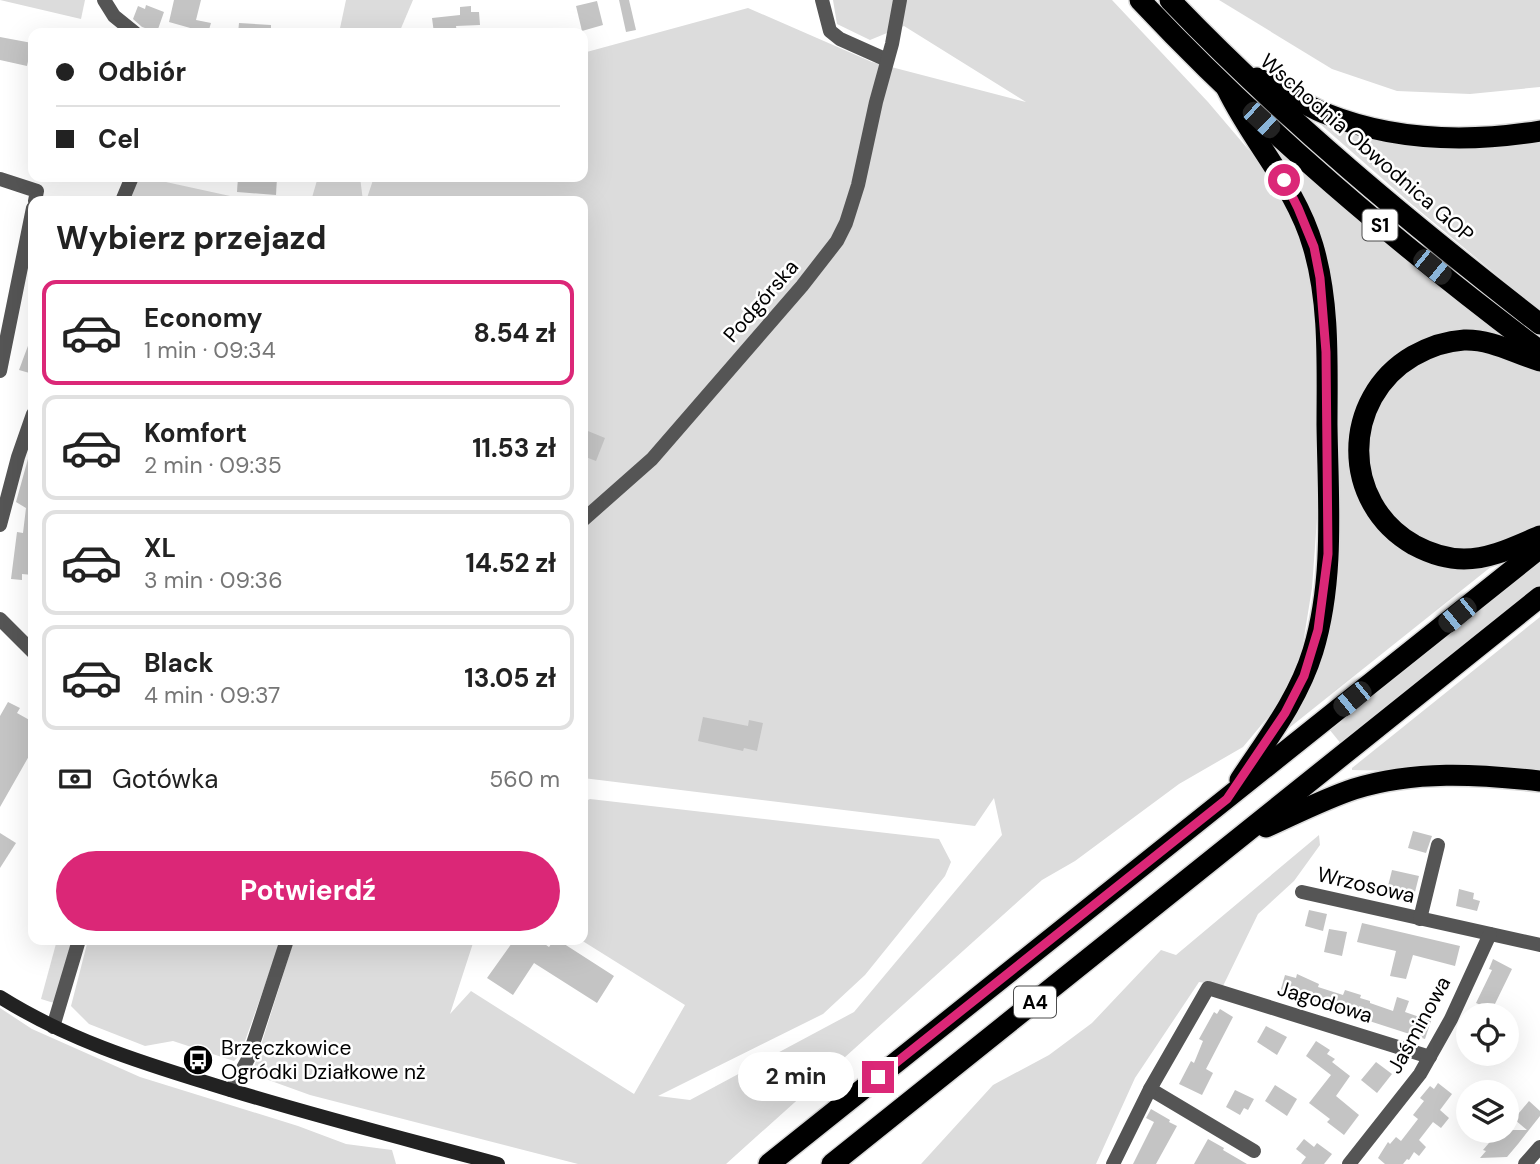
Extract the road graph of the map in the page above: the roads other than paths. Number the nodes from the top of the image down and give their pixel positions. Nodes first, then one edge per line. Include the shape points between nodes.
1 (104, 0) edge
2 (822, 0) edge
3 (900, 0) edge
4 (1140, 0) edge
5 (1170, 0) edge
6 (126, 28) edge
7 (887, 60) junction
8 (1243, 72) junction
9 (1227, 89) junction
10 (1540, 131) edge
11 (0, 179) edge
12 (36, 196) edge
13 (28, 233) edge
14 (1540, 324) edge
15 (1540, 351) edge
16 (1540, 361) edge
17 (0, 370) edge
18 (28, 428) edge
19 (588, 516) edge
20 (0, 524) edge
21 (1540, 536) edge
22 (1540, 548) edge
23 (1540, 597) edge
24 (0, 620) edge
25 (28, 647) edge
26 (1540, 781) edge
27 (1227, 799) junction
28 (1238, 839) junction
29 (1438, 845) dead end
30 (1302, 892) dead end
31 (1420, 919) junction
32 (1490, 934) junction
33 (78, 945) edge
34 (284, 945) edge
35 (1540, 945) edge
36 (0, 997) edge
37 (53, 1027) junction
38 (1430, 1057) junction
39 (1150, 1089) junction
40 (230, 1090) junction
41 (1540, 1147) edge
42 (443, 1149) junction
43 (1254, 1151) dead end
44 (480, 1164) edge
45 (498, 1164) edge
46 (769, 1164) edge
47 (832, 1164) edge
48 (1113, 1164) edge
49 (1349, 1164) edge
50 (1525, 1164) edge

1 - 6 street
2 - 7 street via 830,31
3 - 7 street, Podgórska
4 - 9 highway, S1
5 - 8 highway, Wschodnia Obwodnica GOP / S1
7 - 19 street, Podgórska via 858,185 837,241 652,459
8 - 10 highway via 1322,112 1383,131 1448,139
8 - 14 highway, Wschodnia Obwodnica GOP / S1 via 1363,182
9 - 15 highway, S1 via 1367,214
9 - 27 highway via 1241,119 1284,180 1314,247 1326,352 1328,521 1324,593 1312,652 1285,713
11 - 12 street
13 - 17 street
16 - 21 highway via 1473,340 1447,342 1419,353 1394,369 1371,397 1358,451 1372,503 1395,532 1423,550 1471,559
18 - 20 street
22 - 27 highway, A4
23 - 28 highway, A4
24 - 25 street
26 - 28 highway via 1449,774 1380,782 1335,796
27 - 46 highway, A4
28 - 47 highway, A4
29 - 31 street, Wrzosowa
30 - 31 street, Wrzosowa
31 - 32 street, Wrzosowa
32 - 35 street, Wrzosowa
32 - 38 street, Jaśminowa
33 - 37 street
34 - 40 street via 248,1059
36 - 37 main road
37 - 40 main road via 116,1054
38 - 39 street, Jagodowa via 1208,988
38 - 49 street, Jaśminowa
39 - 43 street
39 - 48 street
40 - 42 main road
41 - 50 street
42 - 44 main road
42 - 45 main road

